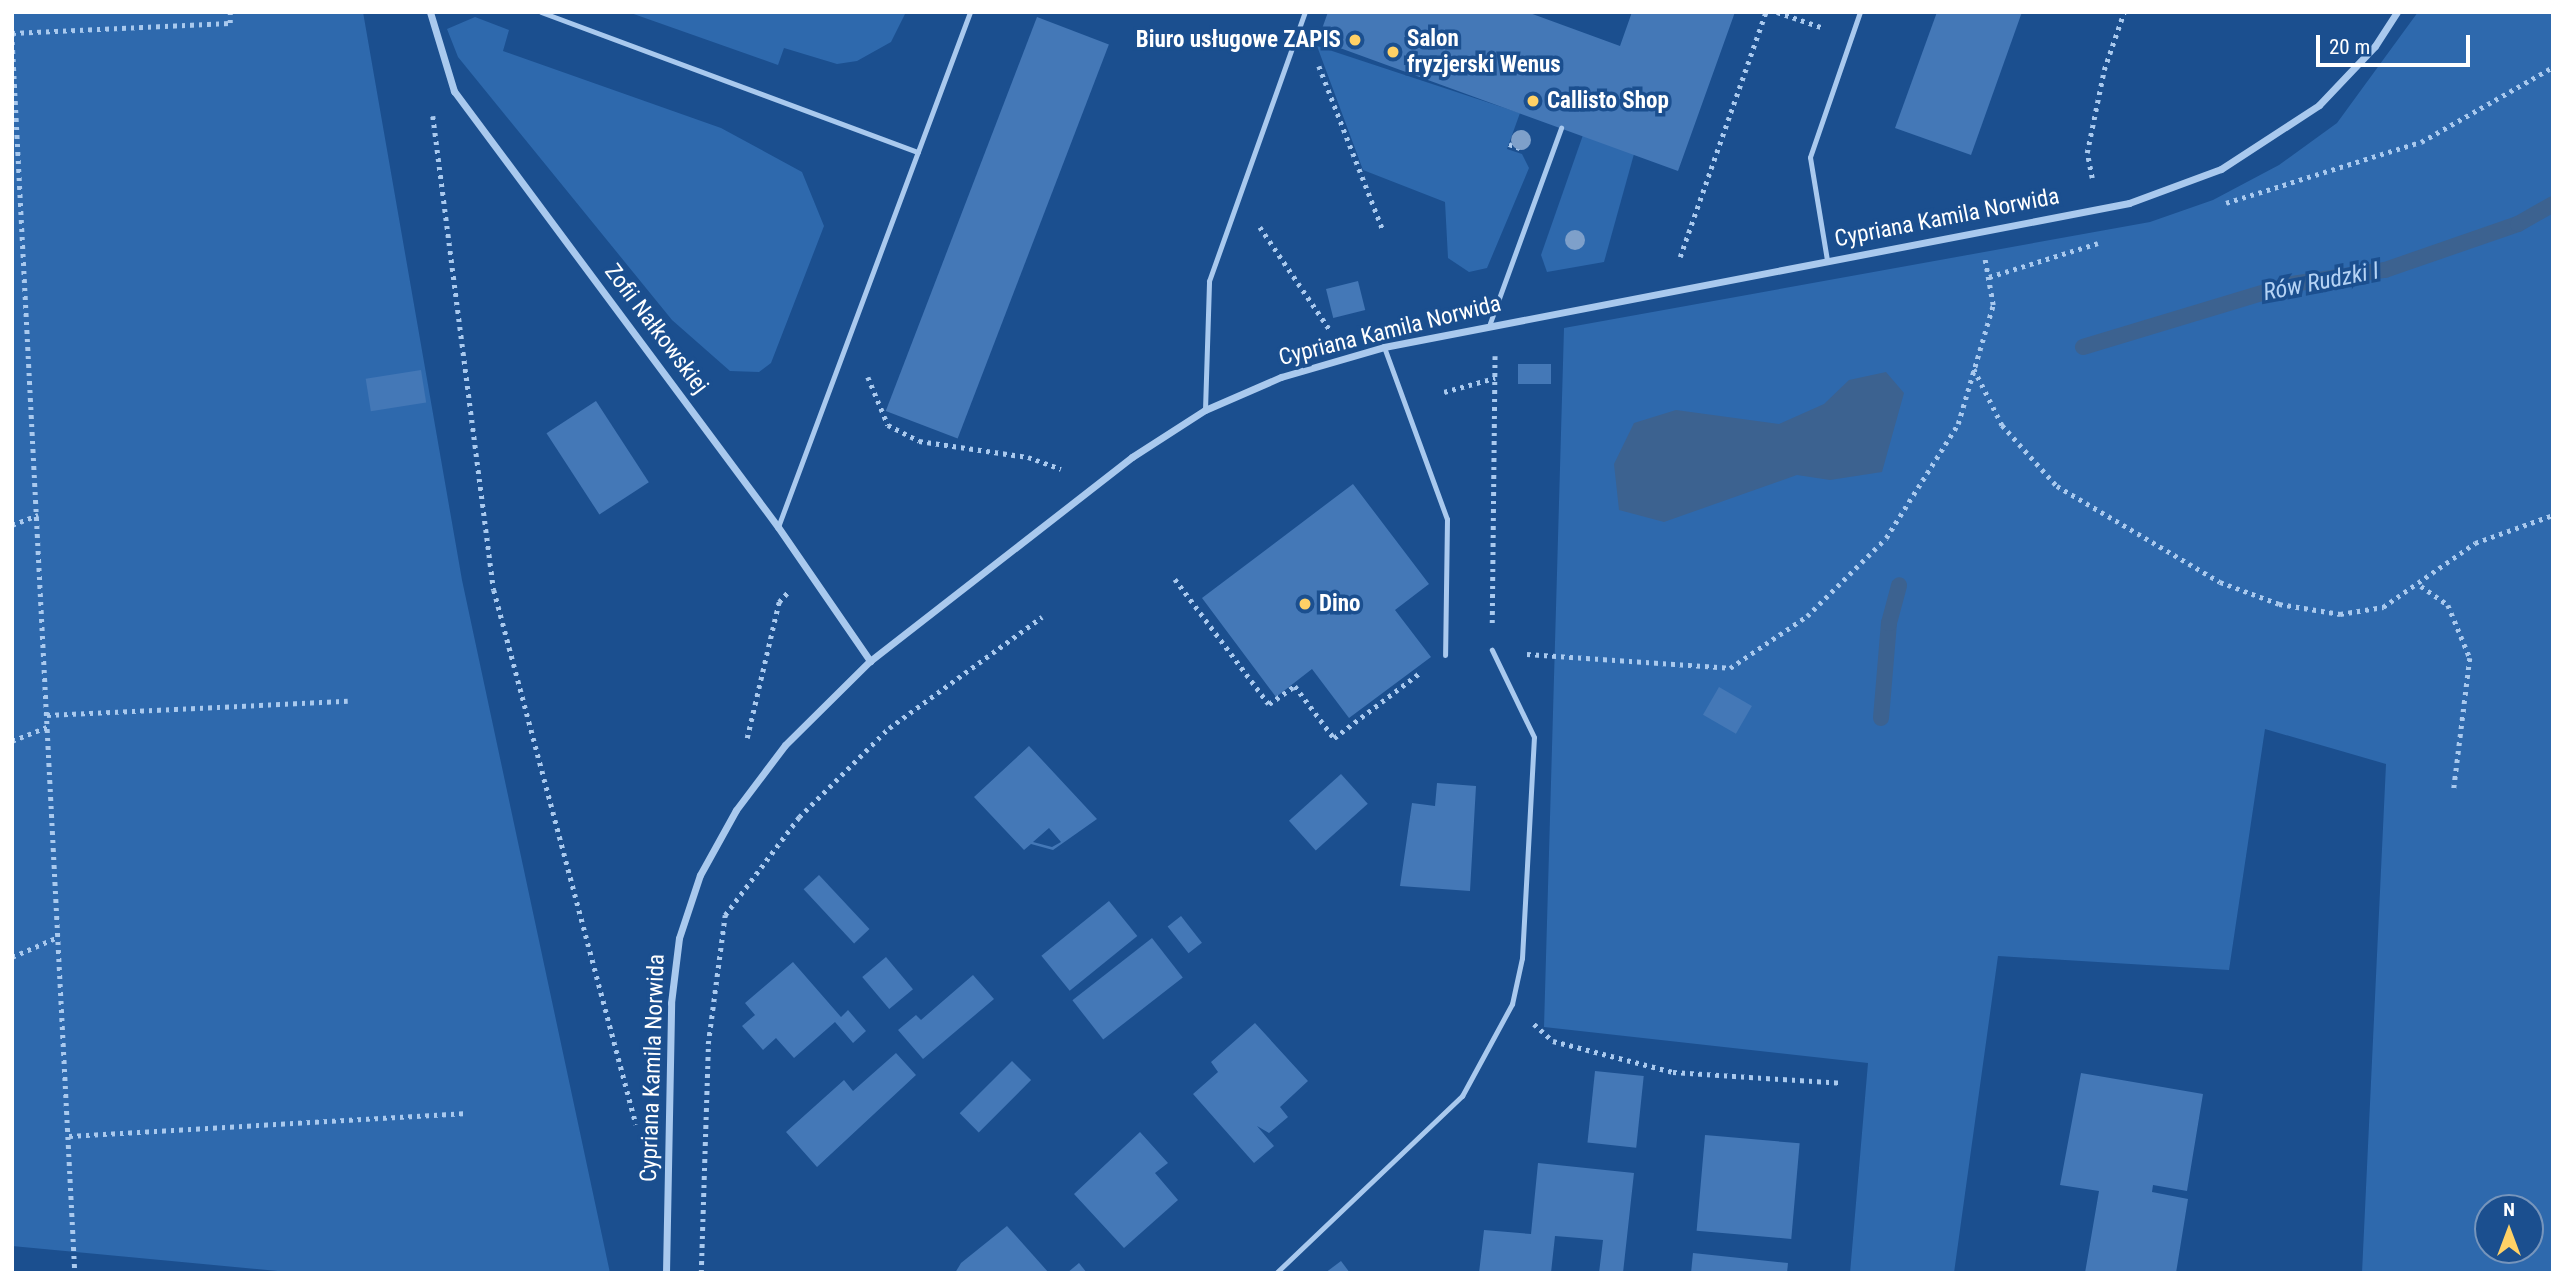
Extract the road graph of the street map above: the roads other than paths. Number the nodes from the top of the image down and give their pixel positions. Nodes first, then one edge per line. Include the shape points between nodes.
1 (430, 12) edge
2 (541, 12) edge
3 (970, 12) edge
4 (1305, 12) edge
5 (1860, 12) edge
6 (2397, 12) edge
7 (1561, 128) dead end
8 (918, 152) junction
9 (1827, 260) junction
10 (1490, 323) junction
11 (1384, 347) junction
12 (1205, 410) junction
13 (778, 527) junction
14 (1492, 650) road end
15 (1445, 655) road end
16 (870, 661) junction
17 (666, 1273) edge
18 (1276, 1273) edge

1 - 13 street, Zofii Nałkowskiej via 454,91
2 - 8 lane
3 - 8 lane
4 - 12 lane via 1209,281
5 - 9 lane via 1810,157
6 - 9 street, Cypriana Kamila Norwida via 2375,47 2319,105 2221,169 2129,203
7 - 10 lane
8 - 13 lane
9 - 10 street, Cypriana Kamila Norwida
10 - 11 street, Cypriana Kamila Norwida
11 - 12 street, Cypriana Kamila Norwida via 1281,377
11 - 15 lane via 1447,519
12 - 16 street, Cypriana Kamila Norwida via 988,563
13 - 16 street, Zofii Nałkowskiej
14 - 18 lane via 1535,737 1522,958 1512,1004 1462,1096
16 - 17 street, Cypriana Kamila Norwida via 785,745 736,810 700,875 679,939 671,1003

